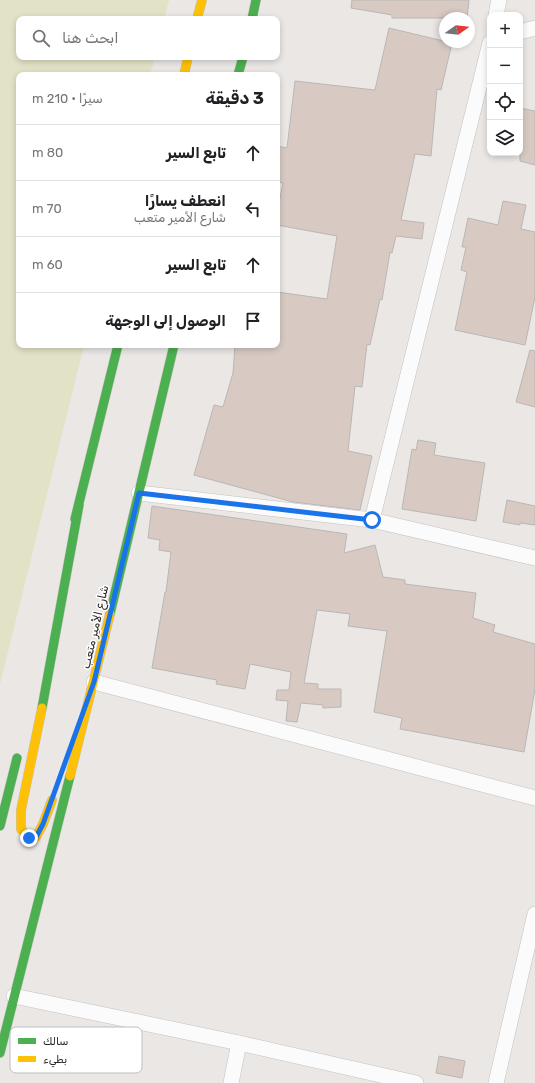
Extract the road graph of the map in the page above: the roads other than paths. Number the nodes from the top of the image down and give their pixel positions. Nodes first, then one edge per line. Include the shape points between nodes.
1 (202, 0) edge
2 (256, 0) edge
3 (499, 0) edge
4 (497, 12) edge
5 (198, 16) edge
6 (253, 16) edge
7 (535, 28) edge
8 (523, 31) edge
9 (489, 48) edge
10 (187, 60) edge
11 (242, 60) edge
12 (185, 72) edge
13 (239, 72) edge
14 (117, 348) edge
15 (173, 348) edge
16 (139, 493) junction
17 (79, 505) junction
18 (372, 520) junction
19 (535, 558) edge
20 (43, 650) dead end
21 (94, 682) junction
22 (19, 750) dead end
23 (59, 779) dead end
24 (54, 794) dead end
25 (535, 798) edge
26 (0, 826) edge
27 (535, 914) edge
28 (14, 996) junction
29 (239, 1043) junction
30 (0, 1053) edge
31 (231, 1083) edge
32 (416, 1083) edge
33 (496, 1083) edge

1 - 5 main road
2 - 6 main road
3 - 4 street
7 - 8 street
9 - 18 street
10 - 12 main road
11 - 13 main road
14 - 17 main road
15 - 16 main road, شارع الأمير متعب
16 - 18 street
16 - 21 main road, شارع الأمير متعب
17 - 20 main road
17 - 24 main road via 20,810 21,829 29,838 36,837
18 - 19 street
21 - 23 main road
21 - 25 street
21 - 28 main road, شارع الأمير متعب
22 - 26 main road
27 - 33 street
28 - 29 street
28 - 30 main road, شارع الأمير متعب
29 - 31 street
29 - 32 street

